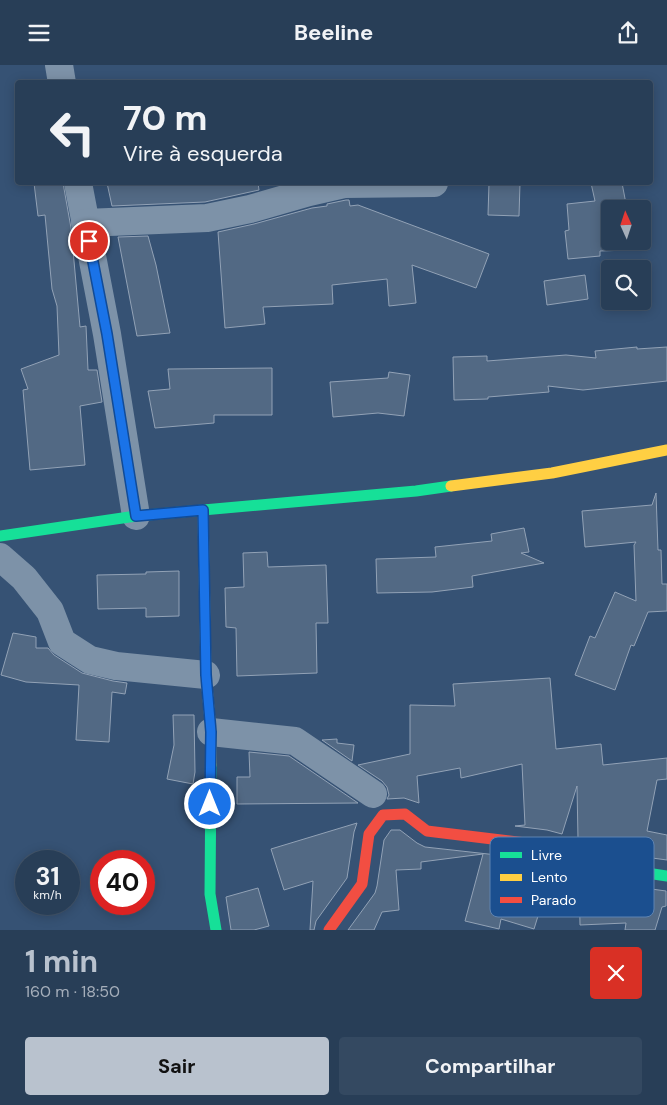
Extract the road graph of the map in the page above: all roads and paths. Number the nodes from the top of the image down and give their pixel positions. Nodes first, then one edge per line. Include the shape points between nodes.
1 (59, 65) edge
2 (62, 80) edge
3 (78, 185) edge
4 (340, 185) edge
5 (85, 223) junction
6 (667, 450) edge
7 (203, 510) junction
8 (136, 516) junction
9 (0, 535) edge
10 (0, 557) edge
11 (206, 675) junction
12 (211, 732) junction
13 (373, 794) dead end
14 (490, 839) edge
15 (654, 874) edge
16 (667, 876) edge
17 (216, 930) edge
18 (329, 930) edge

1 - 2 street
3 - 5 street
4 - 5 street via 207,217
5 - 8 street via 107,334
6 - 7 street via 552,473 426,490
7 - 8 street
7 - 11 street
8 - 9 street
10 - 11 street via 24,578 50,611 62,642 90,660 116,666
11 - 12 street
12 - 13 street via 295,741
12 - 17 street via 210,895
14 - 18 street via 427,831 405,814 383,815 369,834 362,884
15 - 16 street

